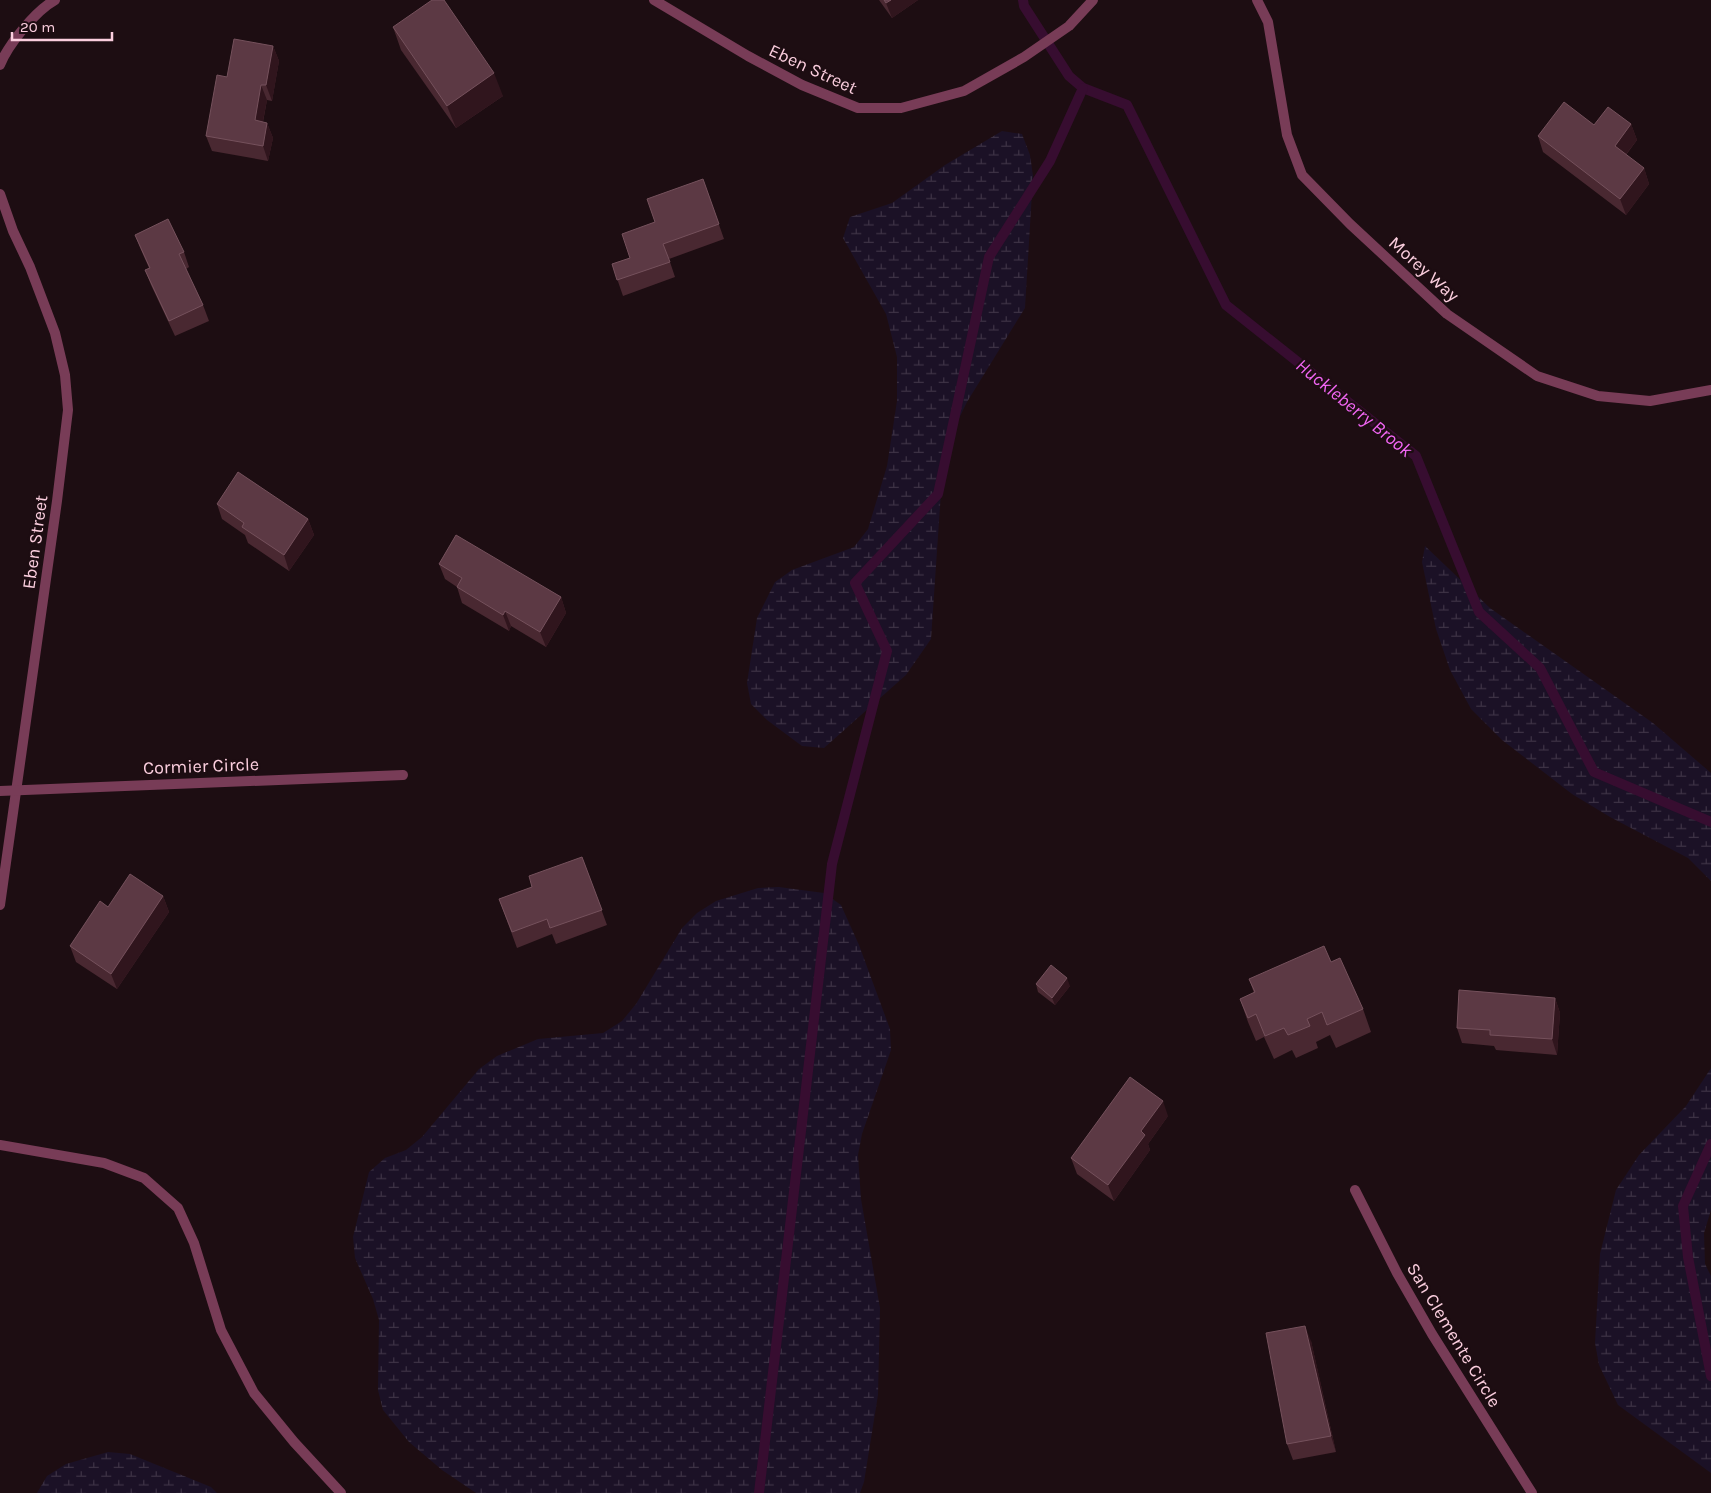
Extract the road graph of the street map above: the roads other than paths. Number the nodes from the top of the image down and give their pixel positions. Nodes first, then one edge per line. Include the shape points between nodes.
1 (55, 0) edge
2 (654, 0) edge
3 (1092, 0) edge
4 (1257, 0) edge
5 (0, 65) edge
6 (0, 194) edge
7 (1711, 390) edge
8 (403, 775) dead end
9 (16, 790) junction
10 (0, 791) edge
11 (0, 905) edge
12 (0, 1145) edge
13 (1355, 1190) dead end
14 (341, 1493) edge
15 (1532, 1493) edge

1 - 5 street via 25,27 6,51
2 - 3 street, Eben Street via 802,86 858,108 901,108 964,91 1024,57 1069,26
4 - 7 street, Morey Way via 1268,22 1287,135 1302,175 1447,314 1537,376 1598,396 1650,401
6 - 9 street, Eben Street via 55,333 65,375 68,410
8 - 9 street, Cormier Circle
9 - 10 street, Cormier Circle
9 - 11 street, Eben Street
12 - 14 street via 104,1163 144,1178 178,1208 194,1244 221,1330 254,1393
13 - 15 street, San Clemente Circle via 1432,1334

